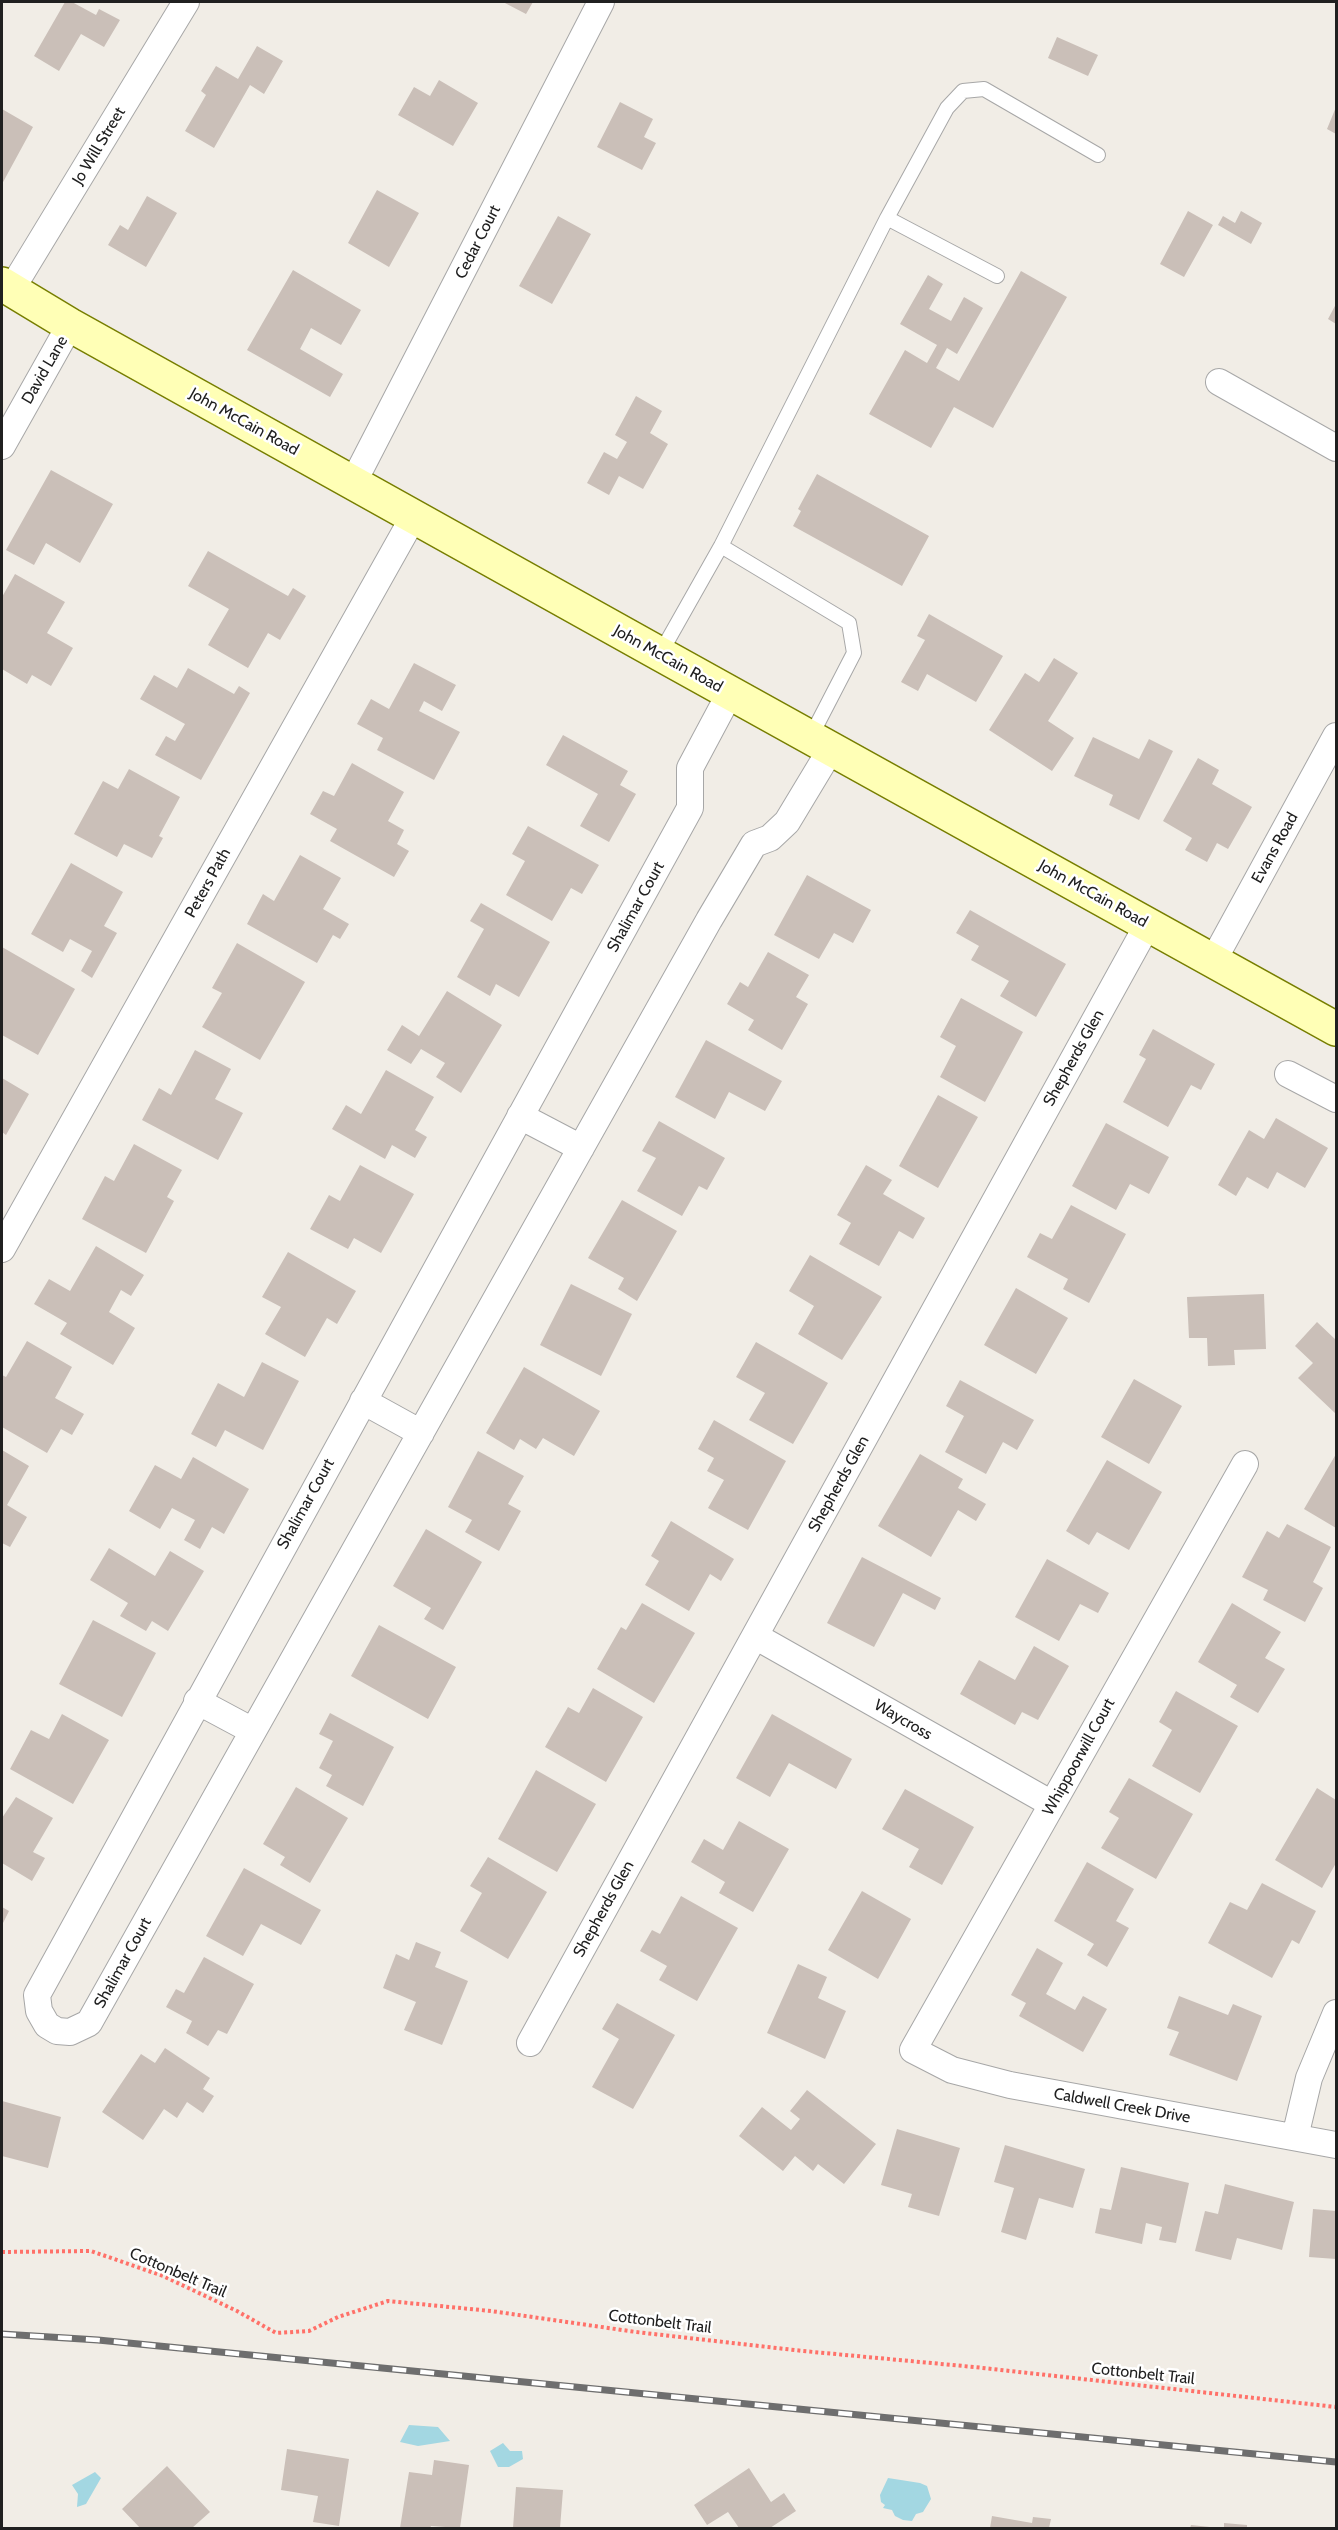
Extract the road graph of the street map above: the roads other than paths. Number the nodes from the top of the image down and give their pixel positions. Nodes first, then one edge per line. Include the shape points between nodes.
1 (186, 2) edge
2 (601, 2) edge
3 (1098, 155) dead end
4 (887, 218) junction
5 (997, 276) dead end
6 (6, 287) edge
7 (70, 325) junction
8 (1219, 382) dead end
9 (2, 446) edge
10 (1336, 448) edge
11 (353, 483) junction
12 (414, 516) junction
13 (721, 546) junction
14 (660, 654) junction
15 (730, 693) junction
16 (1336, 736) edge
17 (821, 743) junction
18 (1148, 924) junction
19 (1213, 961) junction
20 (1336, 1029) edge
21 (1288, 1074) dead end
22 (1336, 1099) edge
23 (520, 1116) junction
24 (581, 1148) junction
25 (2, 1250) edge
26 (363, 1401) junction
27 (421, 1433) junction
28 (1245, 1464) dead end
29 (755, 1636) junction
30 (197, 1701) junction
31 (253, 1731) junction
32 (1052, 1804) junction
33 (1336, 2013) edge
34 (530, 2043) dead end
35 (913, 2050) joint
36 (1295, 2137) junction
37 (1336, 2145) edge

1 - 6 street, Jo Will Street
2 - 11 street, Cedar Court
3 - 4 lane via 984,89 963,91 948,108
4 - 5 lane
4 - 13 lane
6 - 7 main road, John McCain Road
7 - 9 street, David Lane
7 - 11 main road, John McCain Road
8 - 10 street
11 - 12 main road, John McCain Road
12 - 14 main road, John McCain Road
12 - 25 street, Peters Path
13 - 14 lane
13 - 17 lane via 849,623 854,653
14 - 15 main road, John McCain Road
15 - 17 main road, John McCain Road
15 - 23 street, Shalimar Court via 690,768 690,808
16 - 19 street, Evans Road
17 - 18 main road, John McCain Road
17 - 24 street, Shalimar Court via 787,822 770,838 754,844
18 - 19 main road, John McCain Road
18 - 29 street, Shepherds Glen
19 - 20 main road, John McCain Road
21 - 22 street
23 - 24 street
23 - 26 street, Shalimar Court
24 - 27 street, Shalimar Court
26 - 27 street
26 - 30 street, Shalimar Court
27 - 31 street, Shalimar Court
28 - 32 street, Whippoorwill Court
29 - 32 street, Waycross
29 - 34 street, Shepherds Glen
30 - 31 street
30 - 31 street, Shalimar Court via 37,1995 39,2011 47,2025 57,2031 70,2032 89,2023
32 - 35 street, Whippoorwill Court
33 - 36 street via 1309,2078
35 - 36 street, Caldwell Creek Drive via 952,2070 1010,2085
36 - 37 street, Caldwell Creek Drive

